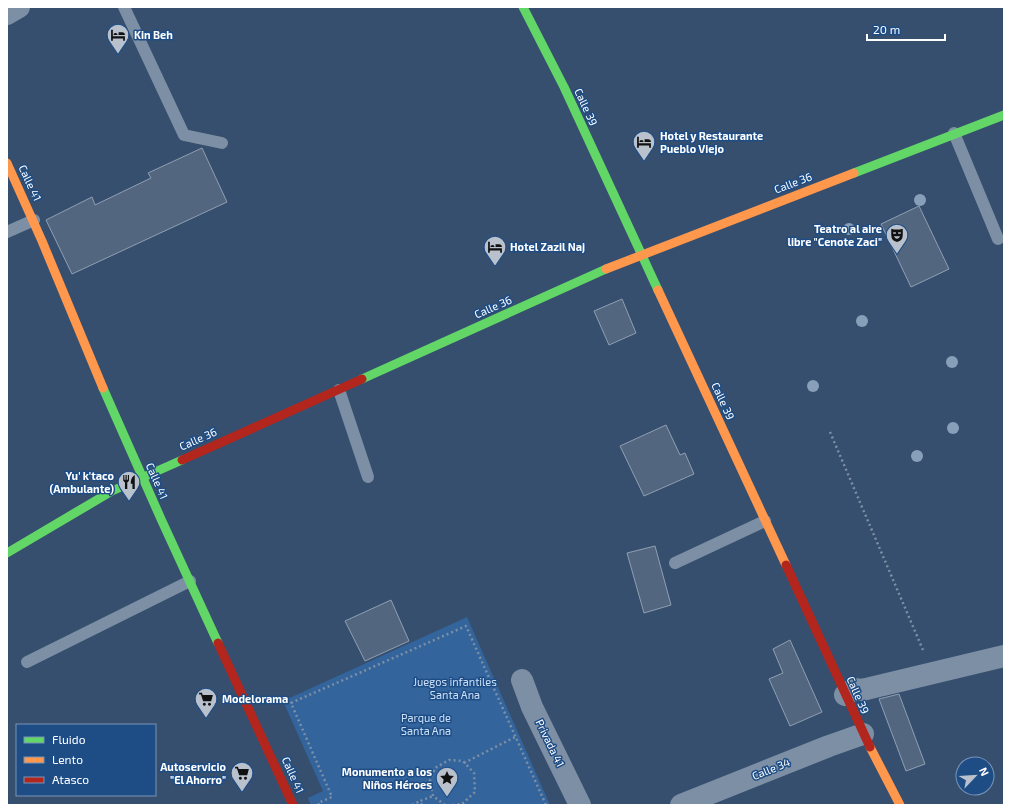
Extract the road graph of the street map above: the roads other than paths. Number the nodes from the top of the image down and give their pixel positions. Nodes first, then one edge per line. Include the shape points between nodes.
1 (19, 7) edge
2 (124, 7) edge
3 (523, 7) edge
4 (7, 14) edge
5 (1004, 114) edge
6 (954, 133) junction
7 (222, 143) dead end
8 (7, 163) edge
9 (34, 220) junction
10 (7, 232) edge
11 (998, 239) dead end
12 (642, 254) junction
13 (339, 390) junction
14 (142, 477) junction
15 (368, 477) dead end
16 (765, 521) junction
17 (7, 553) edge
18 (675, 563) dead end
19 (190, 581) junction
20 (1004, 656) edge
21 (27, 662) dead end
22 (522, 680) dead end
23 (845, 695) junction
24 (863, 734) junction
25 (293, 805) edge
26 (580, 805) edge
27 (681, 805) edge
28 (900, 805) edge

1 - 4 street
2 - 7 lane via 184,135
3 - 12 main road, Calle 39 via 564,87
5 - 6 main road, Calle 36
6 - 11 lane
6 - 12 main road, Calle 36
8 - 9 main road, Calle 41
9 - 10 lane
9 - 14 main road, Calle 41
12 - 13 main road, Calle 36
12 - 16 main road, Calle 39
13 - 14 main road, Calle 36
13 - 15 lane
14 - 17 main road, Calle 36 via 112,491
14 - 19 main road, Calle 41
16 - 18 lane
16 - 23 main road, Calle 39
19 - 21 lane
19 - 25 main road, Calle 41
20 - 23 street via 862,690 854,689
22 - 26 street, Privada 41
23 - 24 main road, Calle 39
24 - 27 street, Calle 34
24 - 28 main road, Calle 39

